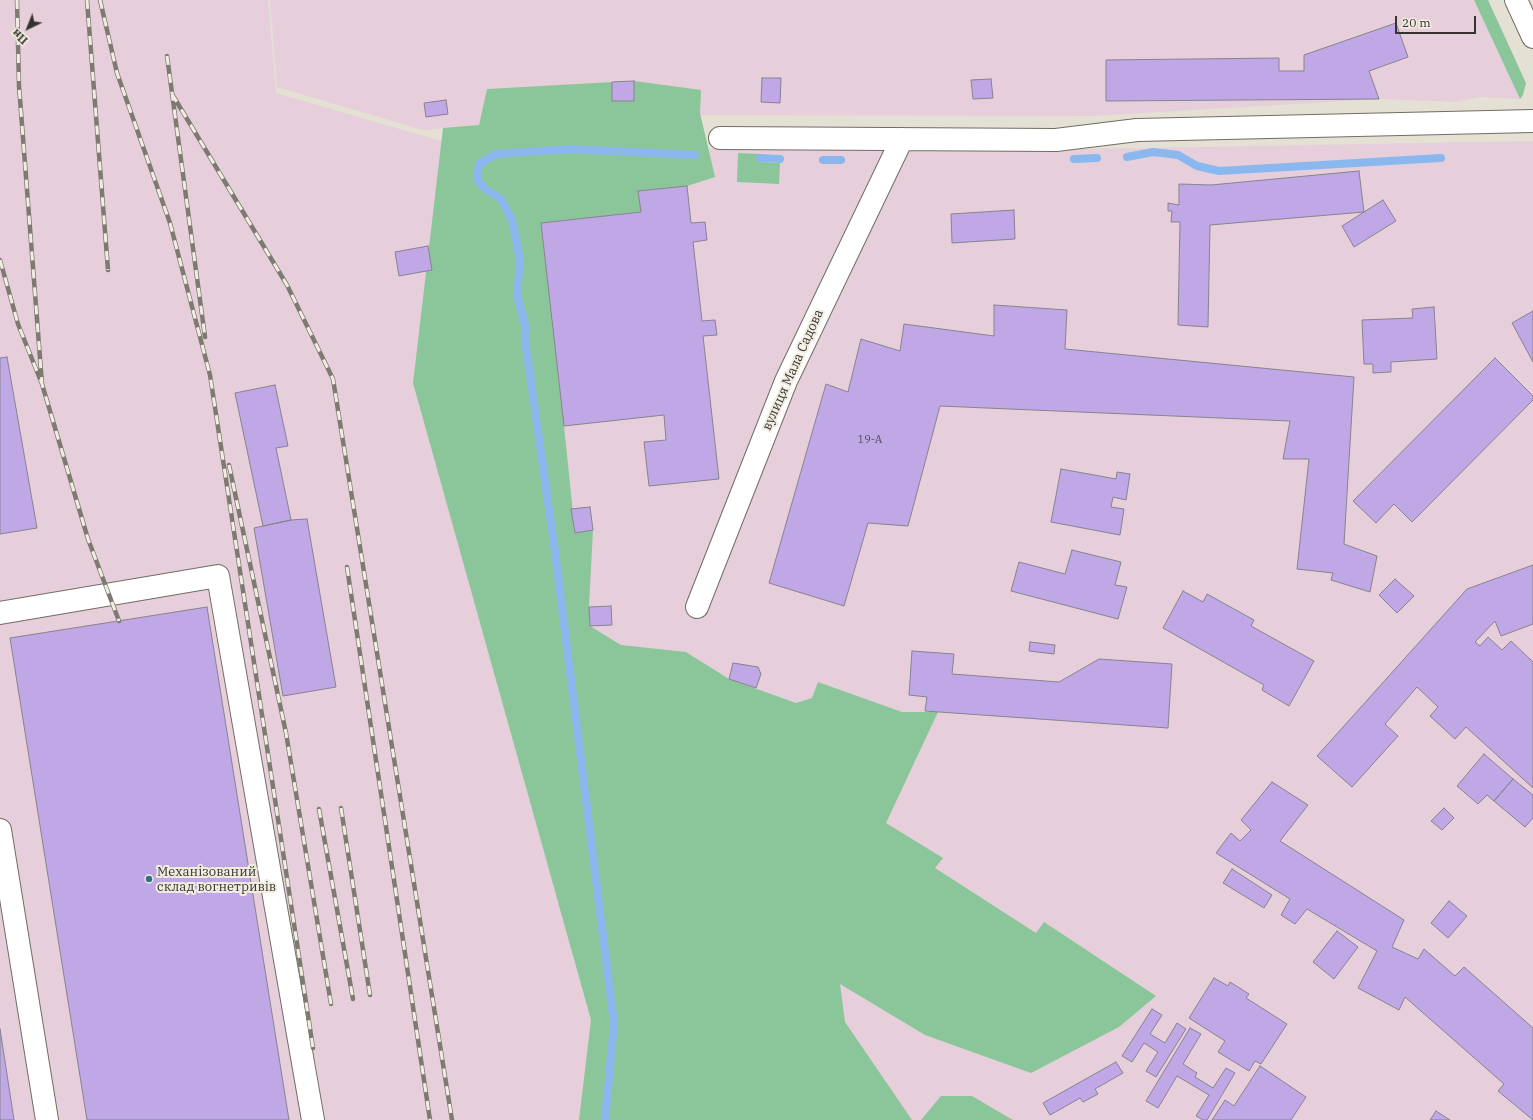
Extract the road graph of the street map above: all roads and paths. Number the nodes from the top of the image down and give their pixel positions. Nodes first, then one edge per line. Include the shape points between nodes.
1 (1516, 0) edge
2 (1533, 37) edge
3 (1533, 121) edge
4 (720, 138) dead end
5 (902, 139) junction
6 (698, 607) dead end
7 (0, 613) edge
8 (0, 830) edge
9 (47, 1120) edge
10 (313, 1120) edge

1 - 2 street
3 - 5 street via 1137,130 1056,140
4 - 5 street
5 - 6 street, вулиця Мала Садова via 786,381
7 - 10 street via 218,576
8 - 9 street

